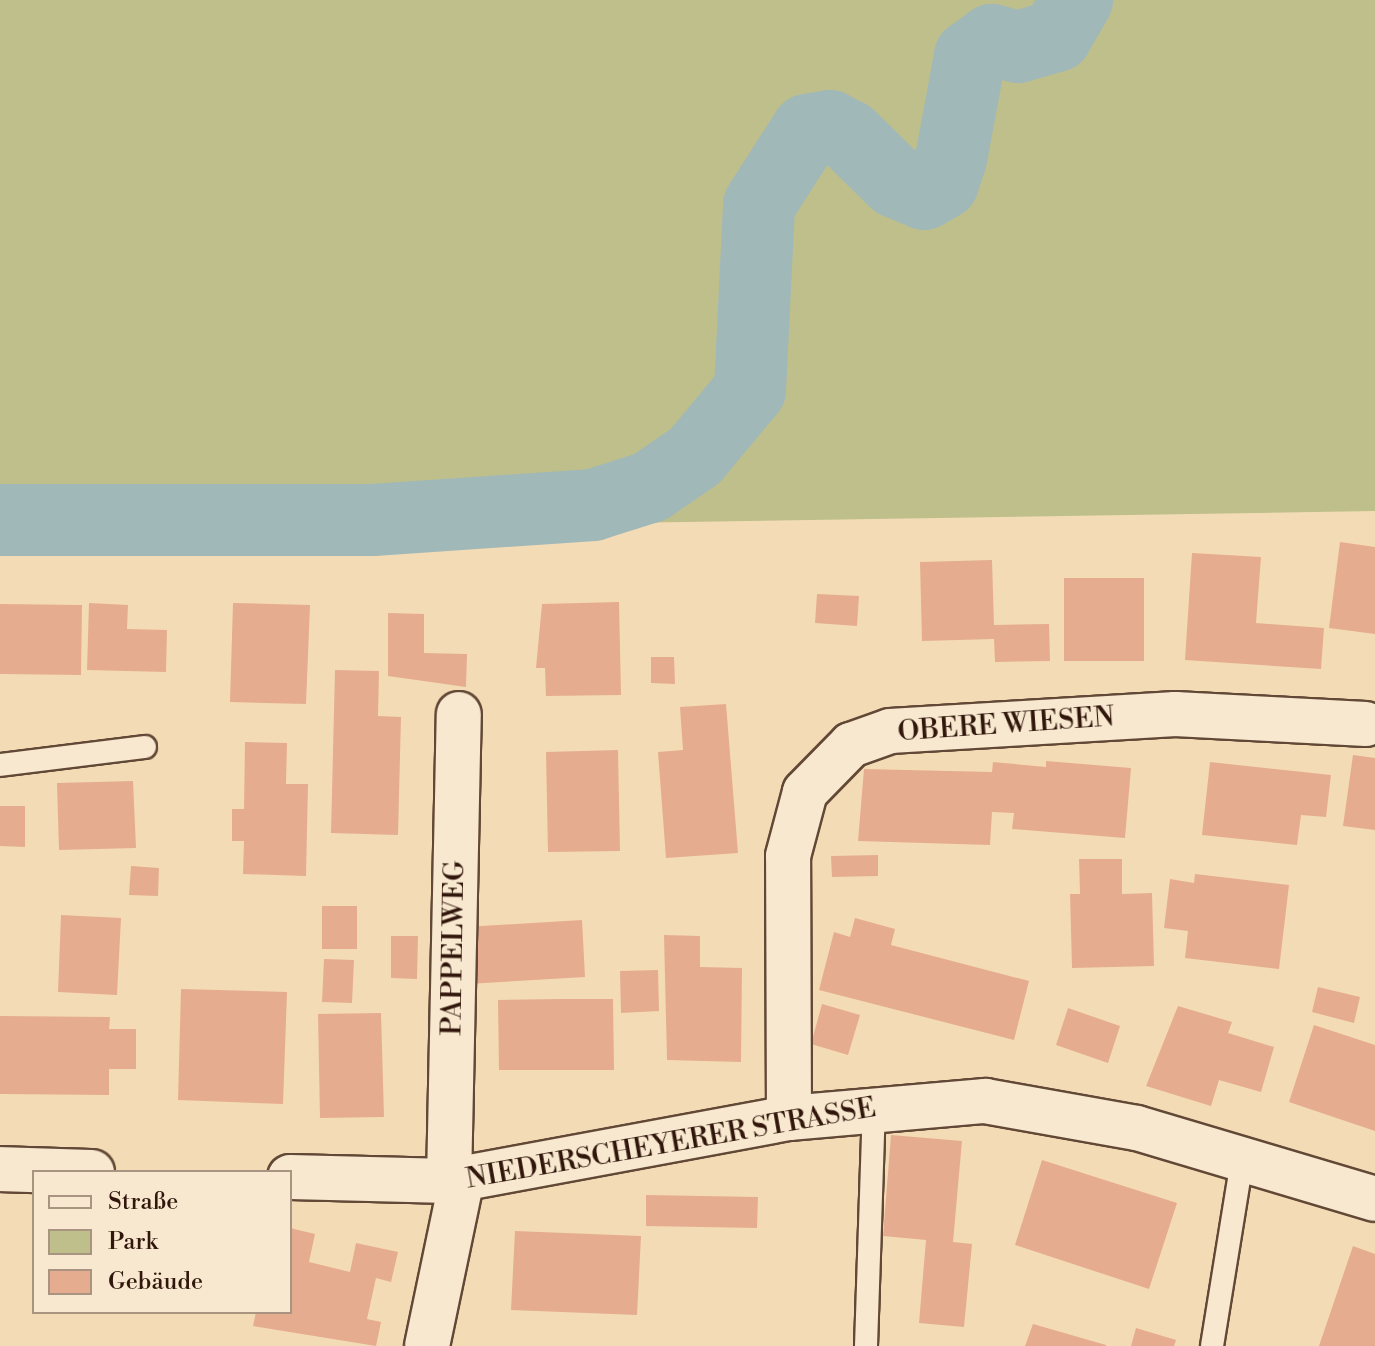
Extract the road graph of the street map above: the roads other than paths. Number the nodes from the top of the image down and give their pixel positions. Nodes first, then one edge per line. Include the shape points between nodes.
1 (459, 714) dead end
2 (1372, 714) edge
3 (145, 747) dead end
4 (0, 765) edge
5 (874, 1108) junction
6 (789, 1118) junction
7 (1242, 1160) junction
8 (0, 1169) edge
9 (32, 1170) edge
10 (292, 1177) edge
11 (456, 1180) junction
12 (1375, 1199) edge
13 (427, 1346) edge
14 (866, 1346) edge
15 (1212, 1346) edge

1 - 11 street, PAPPELWEG
2 - 6 street, OBERE WIESEN via 1175,714 890,731 851,745 805,792 788,856
3 - 4 lane
5 - 6 street, NIEDERSCHEYERER STRASSE
5 - 7 street, NIEDERSCHEYERER STRASSE via 985,1101 1049,1108
5 - 14 lane
6 - 11 street, NIEDERSCHEYERER STRASSE
7 - 12 street, NIEDERSCHEYERER STRASSE
7 - 15 lane
8 - 9 street
10 - 11 street, NIEDERSCHEYERER STRASSE
11 - 13 street, PAPPELWEG

